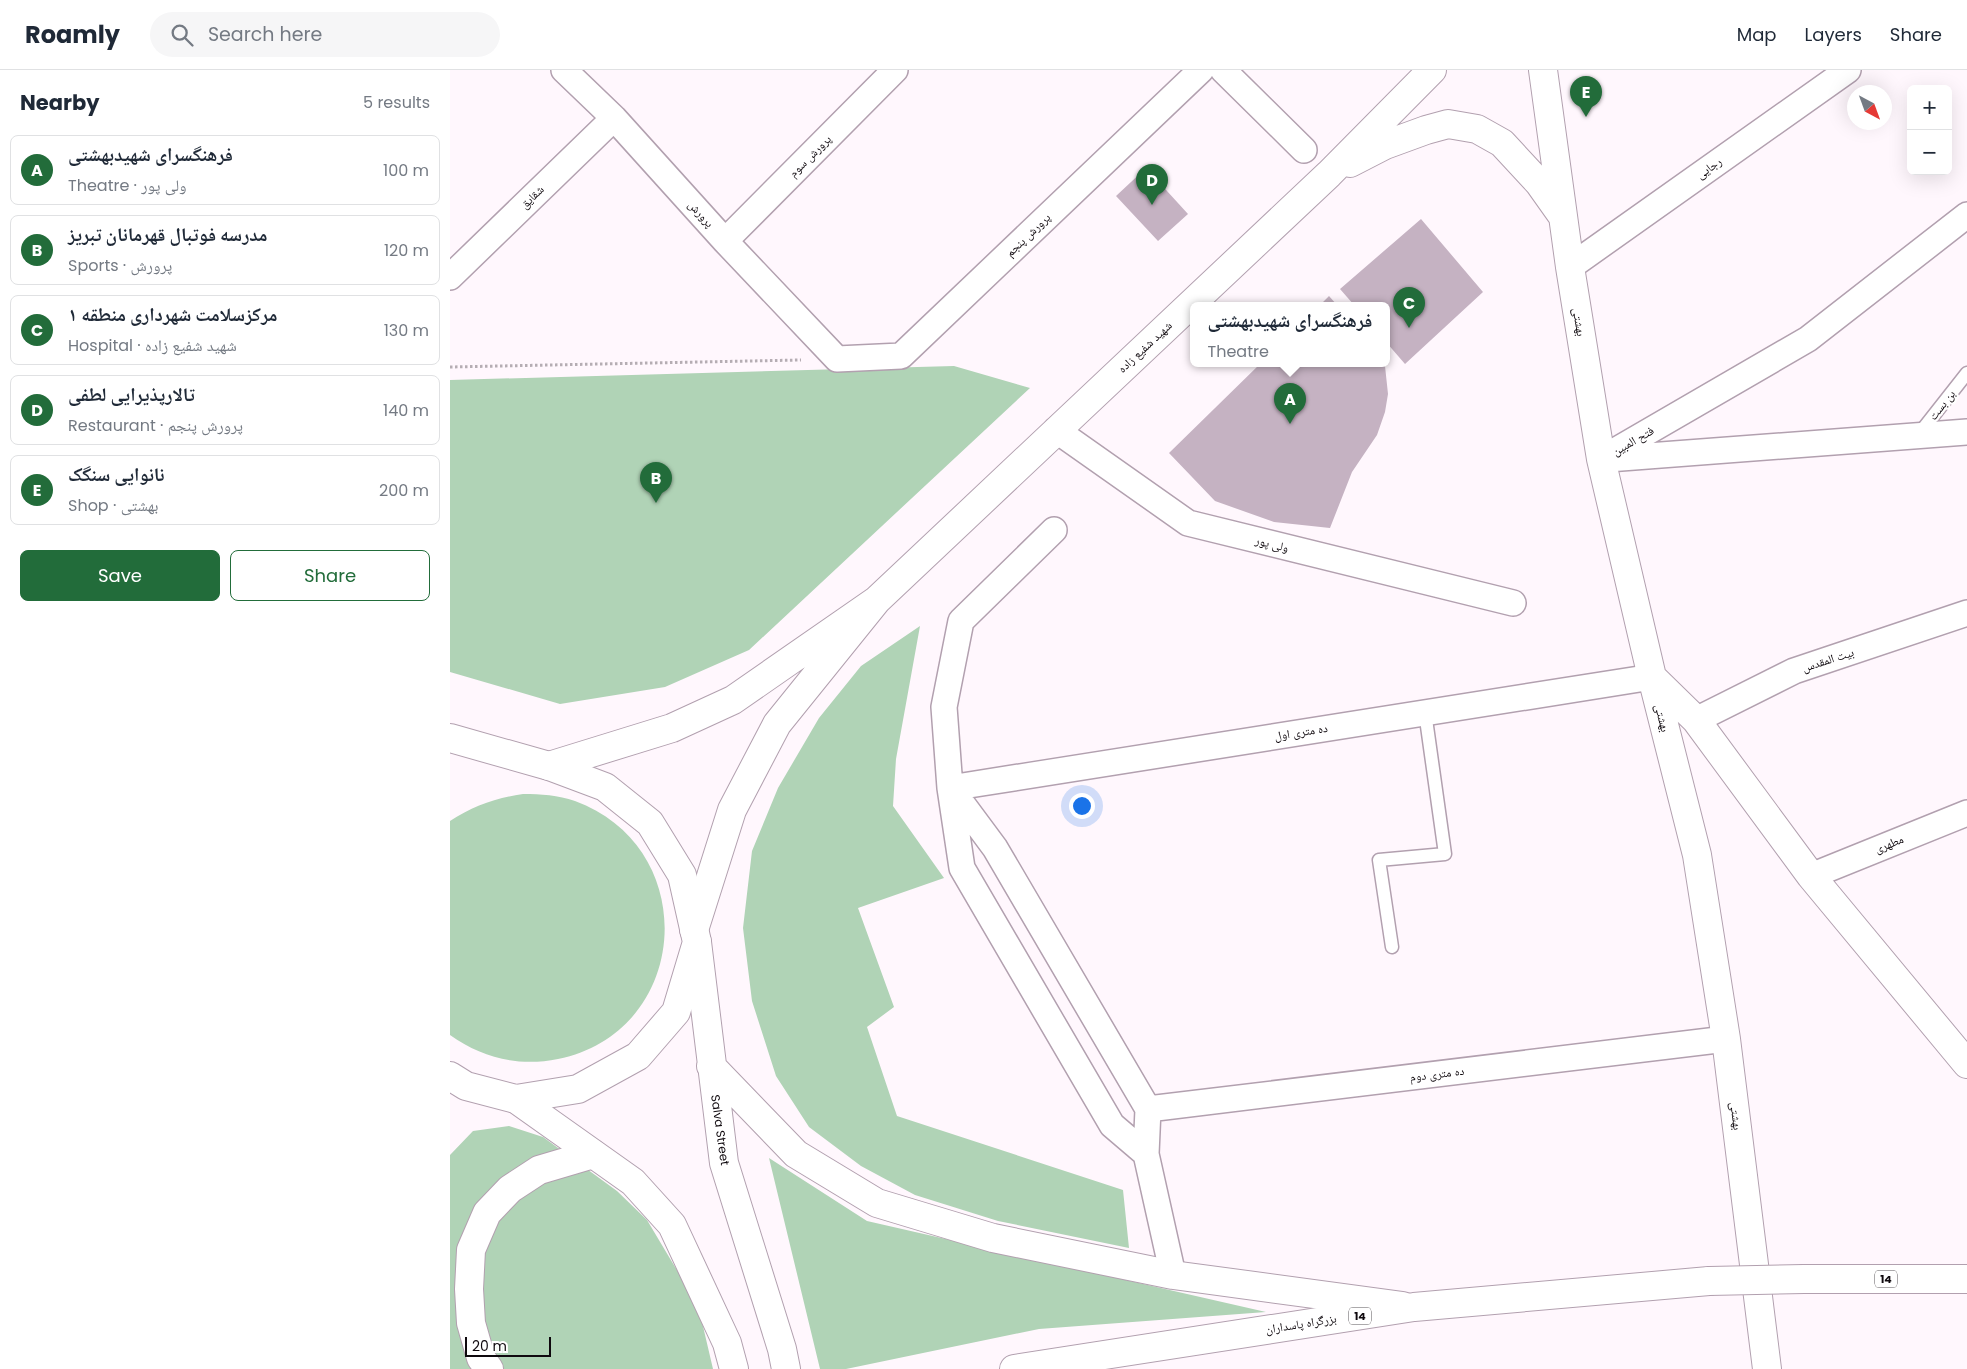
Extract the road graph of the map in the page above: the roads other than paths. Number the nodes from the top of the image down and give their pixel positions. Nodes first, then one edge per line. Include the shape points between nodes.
1 (895, 70) edge
2 (1201, 70) edge
3 (1223, 70) edge
4 (1432, 70) edge
5 (1543, 70) edge
6 (1848, 70) edge
7 (569, 72) edge
8 (614, 118) junction
9 (1304, 150) dead end
10 (1328, 174) junction
11 (1967, 215) edge
12 (1564, 219) junction
13 (725, 241) junction
14 (1570, 267) junction
15 (450, 277) edge
16 (1192, 302) edge
17 (1190, 304) edge
18 (837, 359) joint
19 (1967, 374) edge
20 (1056, 430) junction
21 (1967, 432) edge
22 (1917, 436) junction
23 (1601, 459) junction
24 (1054, 530) dead end
25 (876, 600) junction
26 (1513, 603) dead end
27 (1967, 613) edge
28 (1652, 677) junction
29 (1425, 712) junction
30 (1696, 720) junction
31 (450, 738) edge
32 (549, 766) junction
33 (950, 788) junction
34 (1967, 813) edge
35 (1811, 876) junction
36 (696, 936) junction
37 (1392, 947) dead end
38 (1922, 1011) junction
39 (1967, 1034) edge
40 (1726, 1039) junction
41 (1967, 1064) edge
42 (711, 1066) junction
43 (450, 1076) edge
44 (516, 1099) junction
45 (1148, 1110) junction
46 (593, 1154) junction
47 (1146, 1154) junction
48 (1173, 1275) junction
49 (1967, 1278) edge
50 (1414, 1307) junction
51 (489, 1369) edge
52 (734, 1369) edge
53 (786, 1369) edge
54 (1014, 1369) edge
55 (1767, 1369) edge

1 - 13 street, پرورش سوم
2 - 18 street, پرورش پنجم via 901,356
3 - 9 street
4 - 10 main road, شهید شفیع زاده
5 - 12 main road, بهشتی
6 - 14 street, رجایی
7 - 8 street, پرورش
8 - 13 street, پرورش
8 - 15 street, شقایق
10 - 12 main road via 1385,145 1426,130 1448,124 1477,129 1502,143 1539,183
10 - 16 main road, شهید شفیع زاده
11 - 23 street, فتح المبین via 1808,340
12 - 14 main road, بهشتی
13 - 18 street, پرورش
14 - 23 main road, بهشتی
17 - 20 main road, شهید شفیع زاده
19 - 22 lane, بن بست
20 - 25 main road, شهید شفیع زاده
20 - 26 street, ولی پور via 1188,523
21 - 22 street, فتح المبین
22 - 23 street, فتح المبین
23 - 28 main road, بهشتی
24 - 33 street via 961,621 944,707
25 - 32 main road via 733,700 672,728
25 - 36 main road via 777,724 732,810
27 - 30 street, بیت المقدس via 1794,671
28 - 29 street, ده متری اول
28 - 30 main road
28 - 40 main road, بهشتی via 1697,855
29 - 33 street, ده متری اول
29 - 37 lane via 1445,854 1379,860
30 - 35 main road
31 - 32 main road, Salva Street
32 - 36 main road, Salva Street via 606,787 650,823 682,875
33 - 45 street via 995,848
33 - 47 street via 962,868 1112,1126
34 - 35 street, مطهری
35 - 38 main road
36 - 42 main road, Salva Street
36 - 44 main road via 676,1012 638,1056 578,1090
38 - 39 main road
38 - 41 main road
40 - 45 street, ده متری دوم
40 - 55 main road, بهشتی
42 - 48 main road via 796,1154 877,1203 993,1238
42 - 53 main road, Salva Street via 724,1163
43 - 44 main road via 466,1086
44 - 46 main road
45 - 47 street
46 - 51 main road via 539,1170 510,1188 487,1213 471,1250 469,1289 471,1323 481,1358
46 - 52 main road via 634,1182 672,1225 727,1343
47 - 48 street
48 - 50 main road
49 - 50 main road, بزرگراه پاسداران / 14, bridge via 1709,1282
50 - 54 main road, بزرگراه پاسداران / 14

